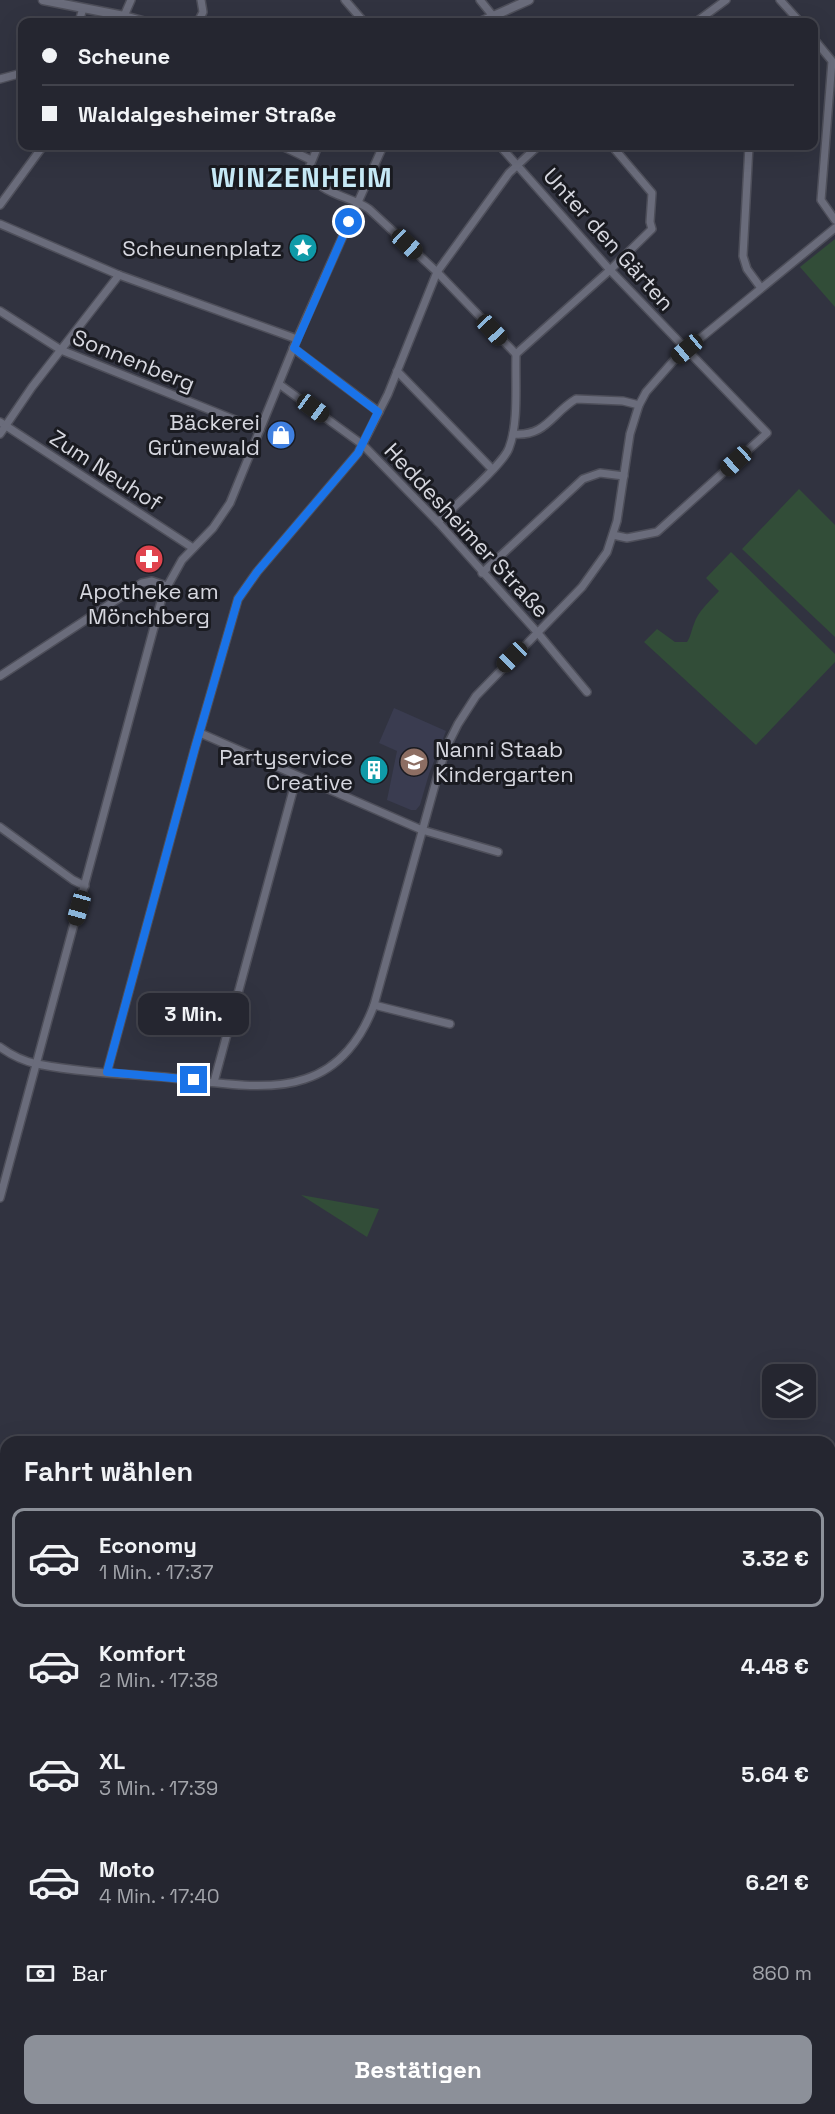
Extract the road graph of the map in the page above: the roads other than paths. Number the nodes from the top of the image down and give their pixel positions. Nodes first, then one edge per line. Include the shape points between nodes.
1 (43, 0) edge
2 (131, 0) edge
3 (201, 0) edge
4 (345, 0) edge
5 (480, 0) edge
6 (529, 0) edge
7 (726, 0) edge
8 (780, 0) edge
9 (79, 5) edge
10 (123, 16) junction
11 (493, 16) junction
12 (131, 18) edge
13 (200, 18) edge
14 (361, 18) edge
15 (489, 18) edge
16 (701, 18) edge
17 (796, 18) edge
18 (818, 44) edge
19 (18, 74) edge
20 (0, 79) edge
21 (40, 150) edge
22 (290, 150) edge
23 (316, 150) edge
24 (381, 150) edge
25 (504, 150) edge
26 (533, 150) edge
27 (616, 150) edge
28 (748, 150) edge
29 (311, 160) junction
30 (517, 164) junction
31 (357, 202) junction
32 (0, 205) edge
33 (835, 220) edge
34 (0, 224) edge
35 (835, 228) edge
36 (610, 270) junction
37 (437, 272) junction
38 (119, 275) junction
39 (761, 288) junction
40 (0, 311) edge
41 (297, 339) junction
42 (294, 348) junction
43 (687, 349) junction
44 (61, 350) junction
45 (516, 354) junction
46 (397, 371) junction
47 (279, 384) junction
48 (639, 405) junction
49 (378, 412) junction
50 (3, 424) edge
51 (260, 430) junction
52 (0, 434) edge
53 (513, 434) junction
54 (363, 445) junction
55 (492, 470) junction
56 (624, 476) junction
57 (438, 522) junction
58 (613, 535) junction
59 (193, 548) junction
60 (482, 573) junction
61 (167, 586) junction
62 (537, 632) junction
63 (0, 676) edge
64 (587, 692) dead end
65 (200, 733) junction
66 (297, 776) junction
67 (0, 827) edge
68 (422, 830) junction
69 (498, 852) dead end
70 (85, 886) junction
71 (374, 1005) junction
72 (450, 1024) dead end
73 (0, 1047) edge
74 (36, 1064) junction
75 (107, 1072) junction
76 (214, 1082) junction
77 (0, 1198) edge

1 - 9 street
2 - 10 street
3 - 13 street
4 - 14 street
5 - 11 street
6 - 11 street
7 - 16 street
8 - 17 street
9 - 10 street
10 - 12 street
11 - 15 street
18 - 33 street via 832,61 821,200
19 - 20 street
21 - 32 street
22 - 29 street
23 - 29 street
24 - 31 street
25 - 30 street, Unter den Gärten
26 - 30 street
27 - 36 street via 649,188 652,229
28 - 39 street via 743,256
29 - 31 street via 309,172 316,184
30 - 36 street, Unter den Gärten
30 - 37 street
31 - 37 street
31 - 41 street
34 - 38 street
35 - 39 street
36 - 43 street, Unter den Gärten
36 - 45 street
37 - 45 street
37 - 46 street
38 - 41 street
38 - 44 street
39 - 43 street
40 - 44 street, Sonnenberg
41 - 42 street
42 - 47 street
42 - 49 street
43 - 48 street via 658,377
43 - 58 street, Unter den Gärten via 767,433 657,532 627,538
44 - 50 street
44 - 51 street, Sonnenberg
45 - 53 street
46 - 49 street
46 - 55 street
47 - 51 street
47 - 54 street, Heddesheimer Straße
48 - 53 street via 576,399 538,430
48 - 56 street
49 - 54 street
50 - 52 street
50 - 59 street, Zum Neuhof
51 - 59 street via 226,509
53 - 55 street via 506,454
54 - 57 street, Heddesheimer Straße
54 - 65 street via 238,599
55 - 57 street
56 - 58 street
56 - 60 street via 600,473 583,479
57 - 60 street, Heddesheimer Straße
58 - 62 street via 591,576
59 - 61 street
60 - 62 street, Heddesheimer Straße
61 - 63 street via 152,581 142,583
61 - 70 street
62 - 64 street, Heddesheimer Straße
62 - 68 street via 485,686 458,724
65 - 66 street
65 - 75 street
66 - 68 street
66 - 76 street
67 - 70 street
68 - 69 street
68 - 71 street
70 - 74 street
71 - 72 street
71 - 76 street via 350,1049 307,1079 288,1084
73 - 74 street
74 - 75 street
74 - 77 street
75 - 76 street

